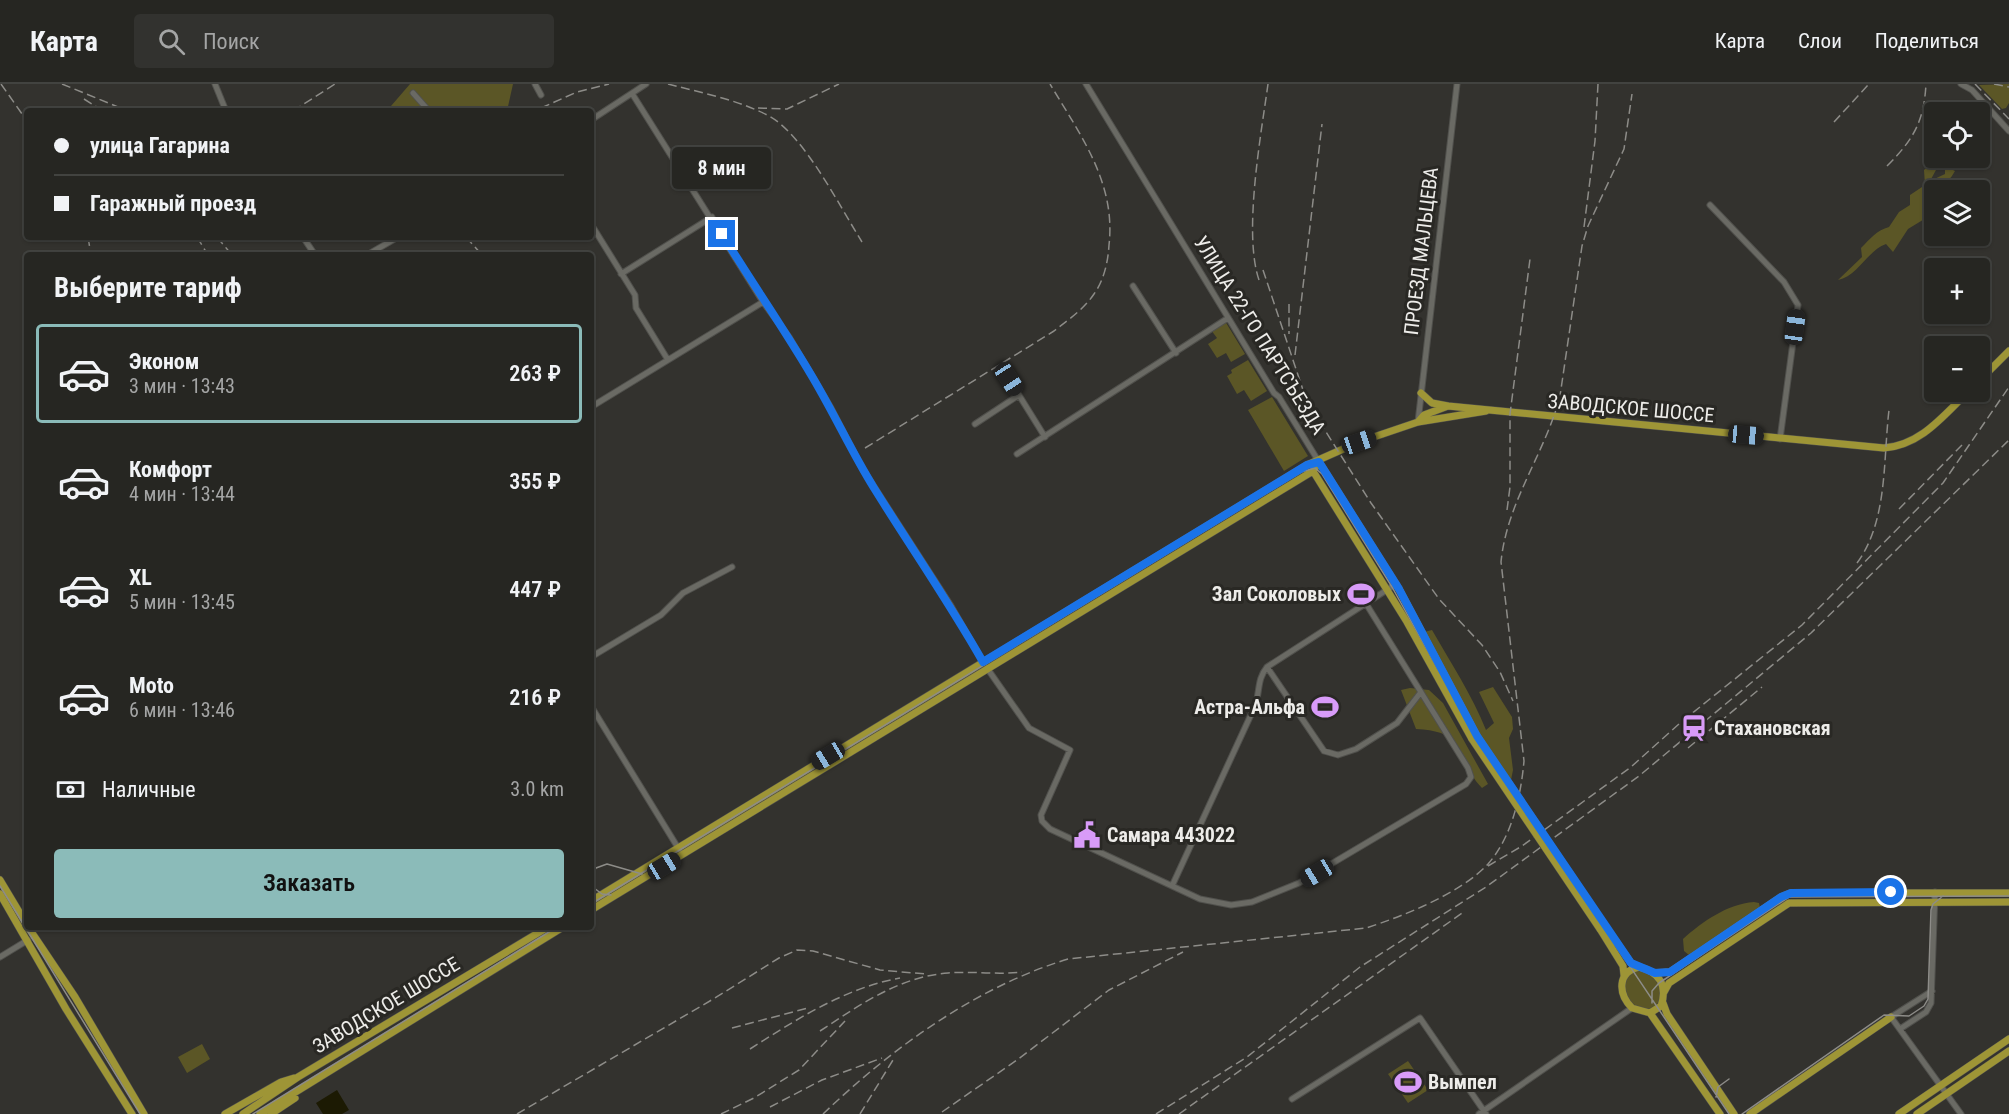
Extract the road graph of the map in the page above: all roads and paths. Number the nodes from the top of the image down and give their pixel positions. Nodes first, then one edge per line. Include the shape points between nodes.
1 (215, 84) edge
2 (535, 84) edge
3 (646, 84) edge
4 (1086, 84) edge
5 (1457, 84) edge
6 (1960, 84) edge
7 (413, 93) dead end
8 (541, 94) dead end
9 (633, 94) junction
10 (225, 108) edge
11 (426, 108) edge
12 (594, 118) edge
13 (2009, 131) edge
14 (1710, 205) dead end
15 (712, 218) junction
16 (594, 229) edge
17 (393, 240) edge
18 (372, 252) edge
19 (621, 274) junction
20 (1133, 286) dead end
21 (763, 302) junction
22 (1228, 318) junction
23 (2009, 351) edge
24 (1176, 353) junction
25 (668, 360) junction
26 (1990, 370) edge
27 (1009, 379) dead end
28 (1421, 393) junction
29 (1019, 395) junction
30 (1957, 402) edge
31 (594, 405) edge
32 (1448, 406) junction
33 (1486, 411) junction
34 (1418, 422) junction
35 (975, 424) dead end
36 (1045, 437) junction
37 (1780, 439) junction
38 (1017, 454) dead end
39 (1319, 462) junction
40 (1313, 471) junction
41 (1153, 563) junction
42 (732, 567) dead end
43 (1396, 584) junction
44 (1386, 590) junction
45 (1365, 602) junction
46 (594, 655) edge
47 (985, 665) junction
48 (1267, 667) junction
49 (1421, 692) junction
50 (594, 711) edge
51 (1475, 738) junction
52 (678, 848) junction
53 (683, 855) junction
54 (0, 880) edge
55 (1172, 886) junction
56 (1935, 892) junction
57 (2009, 893) edge
58 (0, 894) edge
59 (594, 899) edge
60 (1935, 902) junction
61 (2009, 902) edge
62 (594, 908) edge
63 (24, 919) edge
64 (1603, 927) junction
65 (24, 928) edge
66 (25, 930) edge
67 (29, 930) edge
68 (543, 930) edge
69 (559, 930) edge
70 (31, 938) junction
71 (0, 957) edge
72 (1639, 966) junction
73 (1655, 973) junction
74 (1624, 975) junction
75 (1932, 991) junction
76 (1664, 992) junction
77 (1663, 1002) junction
78 (1632, 1008) junction
79 (1650, 1013) junction
80 (1891, 1017) junction
81 (1900, 1029) junction
82 (368, 1036) junction
83 (2009, 1039) edge
84 (372, 1044) junction
85 (104, 1046) junction
86 (94, 1051) junction
87 (2009, 1051) edge
88 (298, 1077) junction
89 (1941, 1086) junction
90 (305, 1088) junction
91 (1946, 1094) junction
92 (1292, 1099) dead end
93 (1483, 1113) edge
94 (132, 1114) edge
95 (144, 1114) edge
96 (225, 1114) edge
97 (243, 1114) edge
98 (261, 1114) edge
99 (271, 1114) edge
100 (1721, 1114) edge
101 (1734, 1114) edge
102 (1750, 1114) edge
103 (1899, 1114) edge
104 (1917, 1114) edge
105 (1961, 1114) edge

1 - 10 street
2 - 8 street
3 - 9 street
4 - 22 street, УЛИЦА 22-ГО ПАРТСЪЕЗДА
5 - 28 street, ПРОЕЗД МАЛЬЦЕВА
6 - 13 street via 1972,90
7 - 11 street
9 - 12 street
9 - 15 street
14 - 37 street via 1784,282 1798,305
15 - 19 street
15 - 21 street
16 - 19 street
17 - 18 street
19 - 25 street via 635,296 636,308
20 - 24 street
21 - 25 street
21 - 47 street via 789,337 862,468
22 - 24 street
22 - 39 street, УЛИЦА 22-ГО ПАРТСЪЕЗДА
23 - 26 main road
24 - 36 street
25 - 31 street
27 - 29 street
28 - 32 main road via 1432,403
28 - 34 street, ПРОЕЗД МАЛЬЦЕВА
29 - 35 street
29 - 36 street
30 - 37 main road, ЗАВОДСКОЕ ШОССЕ via 1922,435 1904,445
32 - 33 main road, ЗАВОДСКОЕ ШОССЕ
32 - 34 main road, ЗАВОДСКОЕ ШОССЕ via 1424,415
33 - 34 main road, ЗАВОДСКОЕ ШОССЕ
33 - 37 main road, ЗАВОДСКОЕ ШОССЕ
34 - 39 main road, ЗАВОДСКОЕ ШОССЕ via 1359,442
36 - 38 street
39 - 40 main road, ЗАВОДСКОЕ ШОССЕ
39 - 41 main road, ЗАВОДСКОЕ ШОССЕ via 1307,465
39 - 43 main road, УЛИЦА 22-ГО ПАРТСЪЕЗДА
40 - 41 main road, ЗАВОДСКОЕ ШОССЕ
40 - 44 main road, УЛИЦА 22-ГО ПАРТСЪЕЗДА
41 - 47 main road, ЗАВОДСКОЕ ШОССЕ
42 - 46 street via 683,593 661,615
43 - 44 street
43 - 51 main road, УЛИЦА 22-ГО ПАРТСЪЕЗДА
44 - 45 street
44 - 51 main road, УЛИЦА 22-ГО ПАРТСЪЕЗДА
45 - 48 street
45 - 49 street
47 - 52 main road, ЗАВОДСКОЕ ШОССЕ
47 - 53 main road, ЗАВОДСКОЕ ШОССЕ
47 - 55 street via 1029,728 1070,750 1041,815 1042,821 1050,829
48 - 49 street via 1324,751 1338,755 1356,749 1397,723
48 - 55 street via 1258,684 1255,706
49 - 55 street via 1468,768 1471,777 1466,784 1299,883 1252,902 1218,904
50 - 52 street
51 - 64 main road, УЛИЦА 22-ГО ПАРТСЪЕЗДА, bridge
52 - 53 street
52 - 59 main road, ЗАВОДСКОЕ ШОССЕ
53 - 62 main road, ЗАВОДСКОЕ ШОССЕ
54 - 63 main road
56 - 57 main road
56 - 60 street
56 - 73 main road via 1791,893 1670,972
58 - 65 main road
60 - 61 main road
60 - 75 street
60 - 76 main road via 1789,903 1675,978
64 - 72 main road, УЛИЦА 22-ГО ПАРТСЪЕЗДА via 1631,963
64 - 74 main road, УЛИЦА 22-ГО ПАРТСЪЕЗДА
66 - 70 main road
67 - 70 main road
68 - 82 main road, ЗАВОДСКОЕ ШОССЕ
69 - 84 main road, ЗАВОДСКОЕ ШОССЕ
70 - 71 street
70 - 85 main road
70 - 86 main road via 66,1009
72 - 73 main road
72 - 74 main road
73 - 76 main road
74 - 78 main road via 1622,993
75 - 80 street
75 - 81 street via 1928,1010
76 - 77 main road
77 - 79 main road
77 - 101 main road via 1667,1014
78 - 79 main road
78 - 93 street
79 - 100 main road
80 - 81 street
80 - 102 main road
81 - 89 street
82 - 84 main road
82 - 88 main road, ЗАВОДСКОЕ ШОССЕ
83 - 89 main road
84 - 90 main road, ЗАВОДСКОЕ ШОССЕ
85 - 86 main road
85 - 95 main road
86 - 94 main road
87 - 91 main road
88 - 96 main road via 281,1082
88 - 97 main road, ЗАВОДСКОЕ ШОССЕ
89 - 91 street
89 - 103 main road
90 - 98 main road, ЗАВОДСКОЕ ШОССЕ
90 - 99 main road
91 - 104 main road
91 - 105 street
92 - 93 street via 1420,1018

